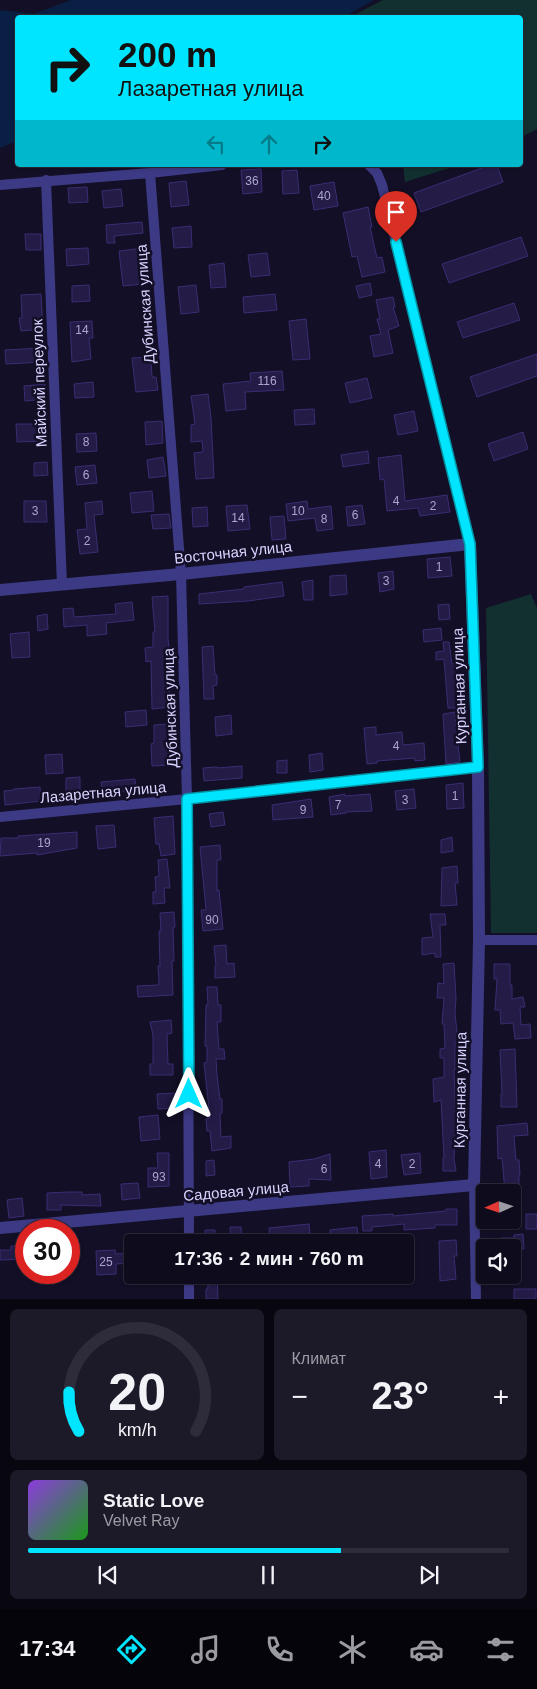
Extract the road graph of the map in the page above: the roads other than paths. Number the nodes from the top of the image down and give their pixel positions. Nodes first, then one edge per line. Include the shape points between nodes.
1 (206, 167) edge
2 (371, 167) edge
3 (150, 174) junction
4 (46, 180) junction
5 (0, 185) edge
6 (470, 544) junction
7 (182, 574) junction
8 (62, 585) junction
9 (0, 590) edge
10 (478, 767) junction
11 (187, 799) junction
12 (0, 817) edge
13 (478, 940) junction
14 (537, 940) edge
15 (474, 1185) junction
16 (189, 1211) junction
17 (0, 1228) edge
18 (189, 1234) edge
19 (189, 1284) edge
20 (189, 1299) edge
21 (476, 1299) edge

1 - 3 street
2 - 6 street, Курганная улица via 382,185
3 - 4 street
3 - 7 street, Дубинская улица
4 - 5 street
4 - 8 street, Майский переулок
6 - 7 street, Восточная улица
6 - 10 street, Курганная улица
7 - 8 street, Восточная улица
7 - 11 street, Дубинская улица
8 - 9 street, Восточная улица
10 - 11 street, Лазаретная улица
10 - 13 street, Курганная улица
11 - 12 street, Лазаретная улица
11 - 16 street, Дубинская улица
13 - 14 street
13 - 15 street, Курганная улица
15 - 16 street, Садовая улица
15 - 21 street, Курганная улица
16 - 17 street, Садовая улица
16 - 18 street, Дубинская улица
19 - 20 street

